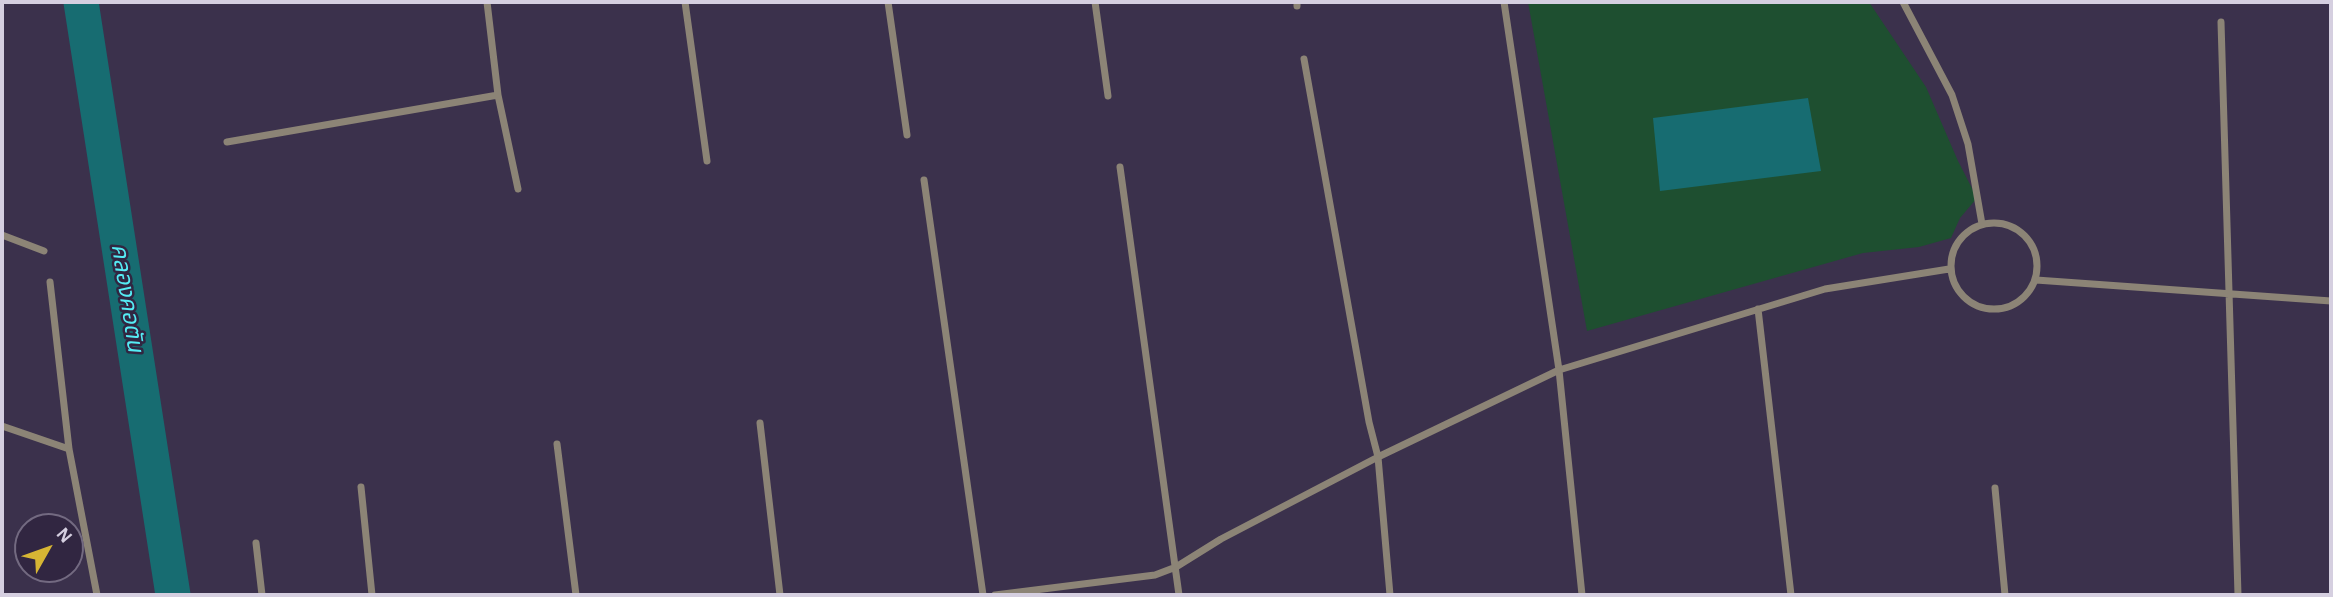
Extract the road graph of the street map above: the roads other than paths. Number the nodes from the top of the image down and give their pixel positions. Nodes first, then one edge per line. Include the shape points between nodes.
1 (487, 2) edge
2 (685, 2) edge
3 (888, 2) edge
4 (1095, 2) edge
5 (1504, 2) edge
6 (1903, 2) edge
7 (2221, 22) dead end
8 (1304, 59) dead end
9 (498, 95) junction
10 (1108, 96) dead end
11 (907, 135) dead end
12 (227, 142) dead end
13 (707, 161) dead end
14 (1120, 167) dead end
15 (924, 180) dead end
16 (518, 190) dead end
17 (1982, 224) junction
18 (2, 235) edge
19 (44, 251) dead end
20 (1949, 270) junction
21 (2036, 280) junction
22 (50, 282) dead end
23 (2229, 294) junction
24 (2331, 301) edge
25 (1758, 309) junction
26 (1559, 370) junction
27 (760, 423) dead end
28 (2, 426) edge
29 (557, 444) dead end
30 (69, 449) junction
31 (1378, 457) junction
32 (361, 487) dead end
33 (1995, 488) dead end
34 (256, 543) dead end
35 (1176, 567) junction
36 (97, 595) edge
37 (262, 595) edge
38 (372, 595) edge
39 (576, 595) edge
40 (780, 595) edge
41 (983, 595) edge
42 (995, 595) edge
43 (1180, 595) edge
44 (1390, 595) edge
45 (1582, 595) edge
46 (1791, 595) edge
47 (2005, 595) edge
48 (2238, 595) edge

1 - 9 street
2 - 13 street
3 - 11 street
4 - 10 street
5 - 26 street
6 - 17 street via 1952,95 1968,144
7 - 23 street
8 - 31 street
9 - 12 street
9 - 16 street
14 - 35 street
15 - 41 street
17 - 20 street via 1955,244
17 - 21 street via 2005,224 2025,236 2037,256
18 - 19 street
20 - 21 street via 1960,294 1975,306 1993,310 2011,307 2027,296
20 - 25 street via 1825,289
21 - 23 street
22 - 30 street
23 - 24 street
23 - 48 street
25 - 26 street
25 - 46 street
26 - 31 street
26 - 45 street
27 - 40 street
28 - 30 street
29 - 39 street
30 - 36 street
31 - 35 street
31 - 44 street
32 - 38 street
33 - 47 street
34 - 37 street
35 - 42 street via 1155,575
35 - 43 street

